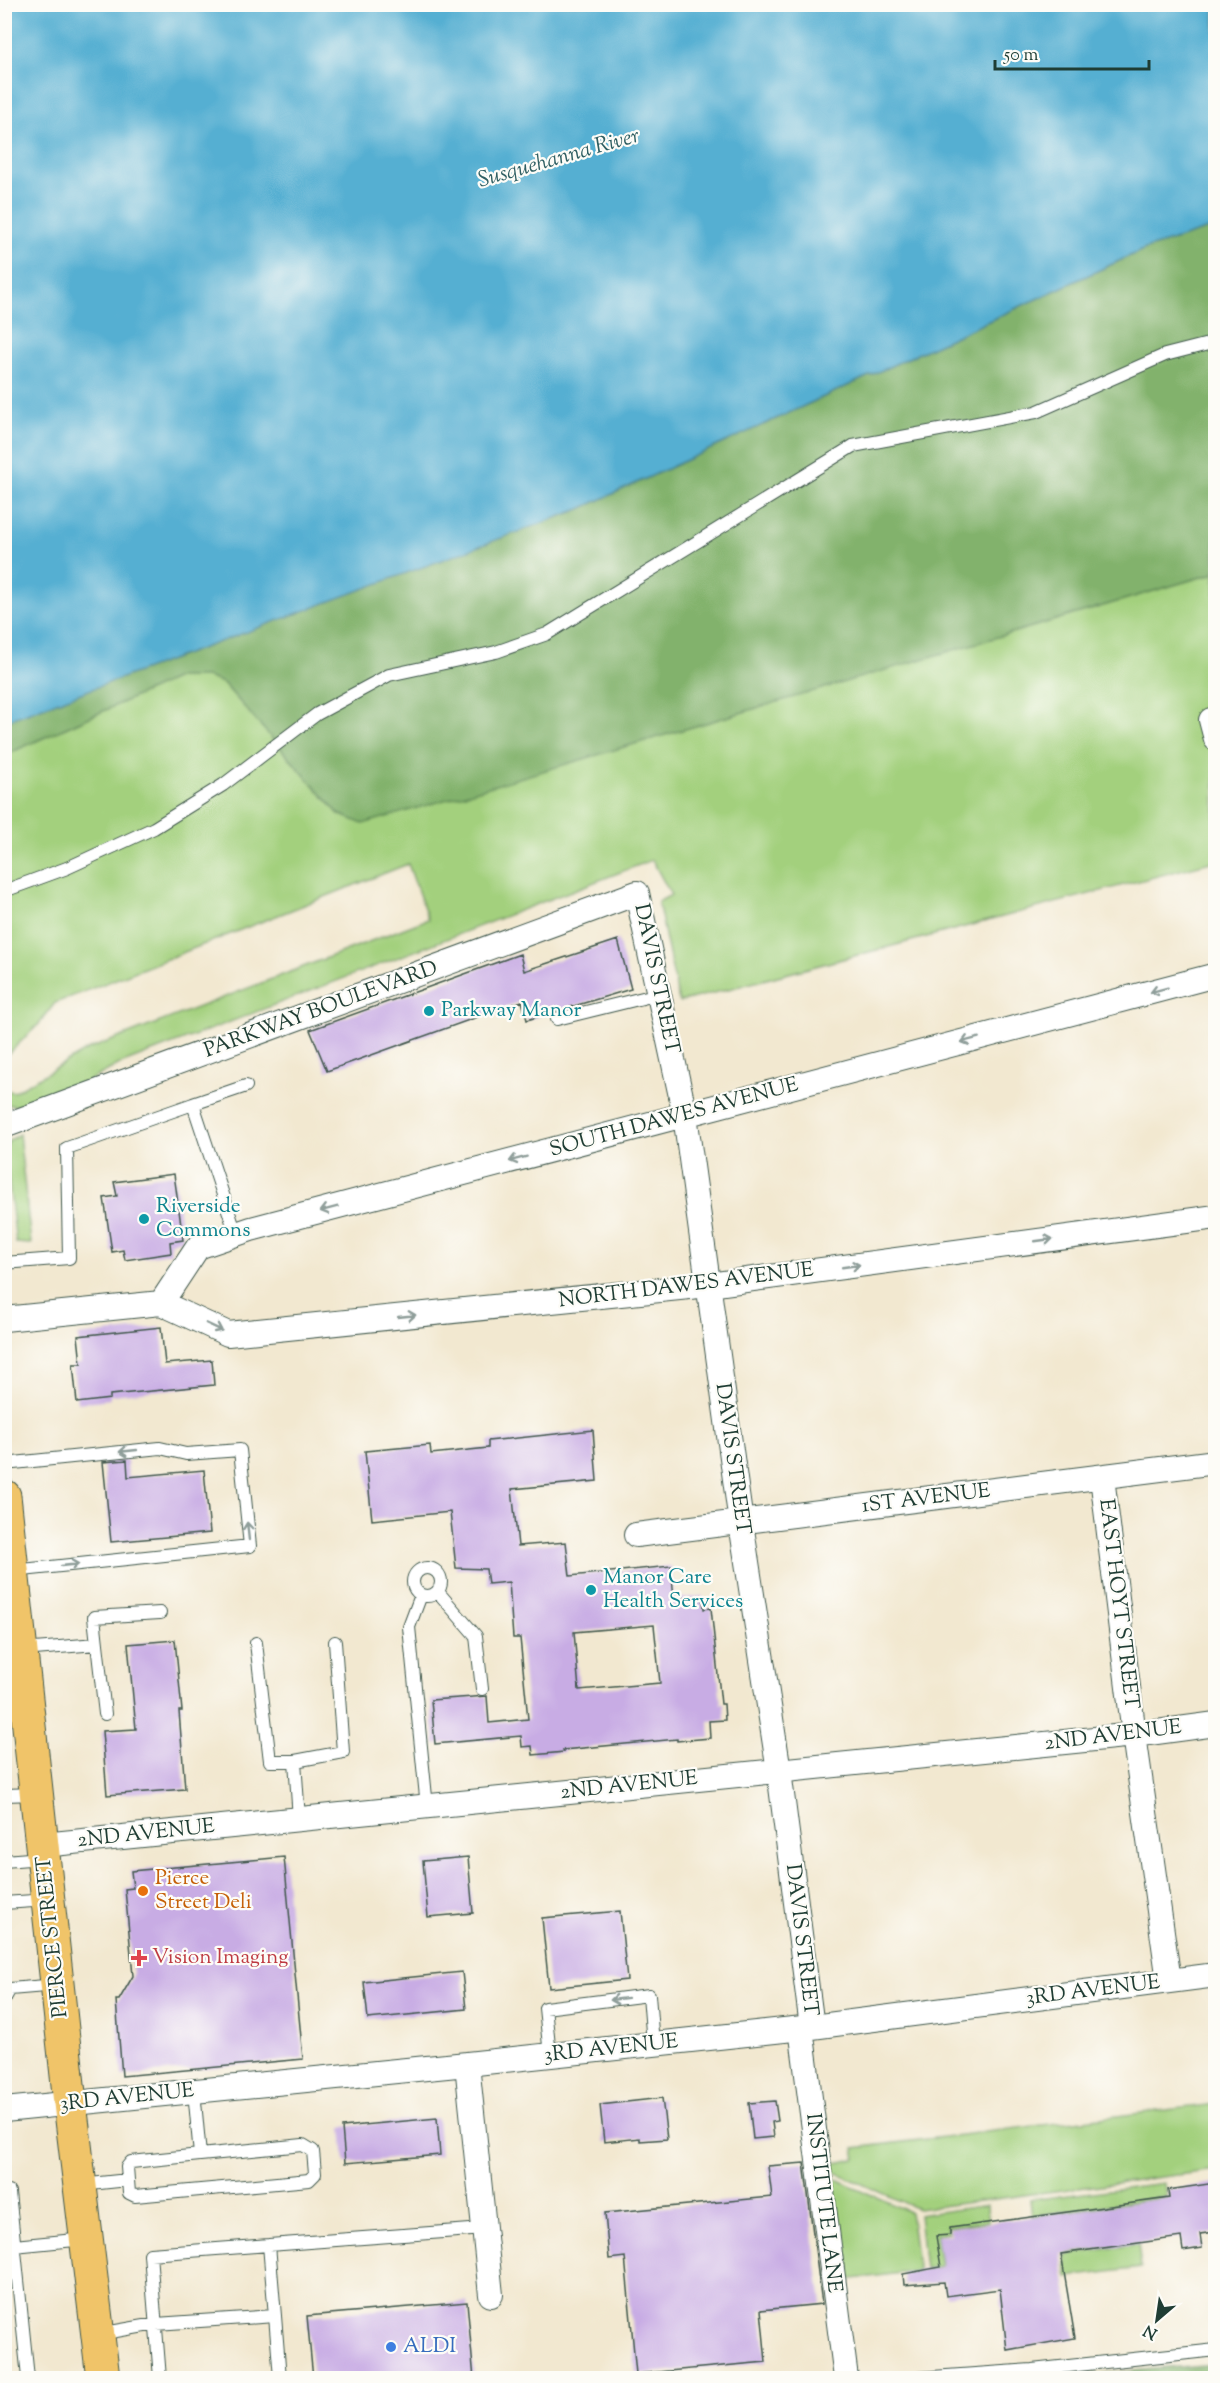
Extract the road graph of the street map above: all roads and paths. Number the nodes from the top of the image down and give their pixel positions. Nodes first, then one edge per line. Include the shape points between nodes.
1 (1215, 342) edge
2 (4, 891) edge
3 (637, 893) joint
4 (1215, 975) edge
5 (659, 994) junction
6 (556, 1018) dead end
7 (246, 1086) dead end
8 (193, 1104) junction
9 (685, 1115) junction
10 (4, 1126) edge
11 (1215, 1217) edge
12 (236, 1234) junction
13 (4, 1263) edge
14 (709, 1285) junction
15 (161, 1302) junction
16 (4, 1318) edge
17 (1215, 1462) edge
18 (4, 1464) edge
19 (1102, 1477) junction
20 (4, 1496) edge
21 (741, 1523) junction
22 (636, 1535) dead end
23 (9, 1557) edge
24 (438, 1592) junction
25 (421, 1595) junction
26 (159, 1613) dead end
27 (256, 1642) dead end
28 (335, 1642) dead end
29 (97, 1644) junction
30 (21, 1650) junction
31 (482, 1689) dead end
32 (105, 1714) dead end
33 (1215, 1724) edge
34 (1134, 1735) junction
35 (295, 1761) junction
36 (779, 1772) junction
37 (37, 1794) junction
38 (4, 1795) edge
39 (427, 1807) junction
40 (299, 1819) junction
41 (43, 1851) junction
42 (4, 1861) edge
43 (49, 1900) junction
44 (4, 1903) edge
45 (1215, 1975) edge
46 (1169, 1981) junction
47 (58, 1985) junction
48 (4, 2000) edge
49 (807, 2028) junction
50 (653, 2044) junction
51 (550, 2055) junction
52 (466, 2064) junction
53 (194, 2091) junction
54 (70, 2103) junction
55 (4, 2110) edge
56 (200, 2156) junction
57 (128, 2180) junction
58 (80, 2185) junction
59 (4, 2192) edge
60 (484, 2229) junction
61 (86, 2238) junction
62 (269, 2245) junction
63 (10, 2247) edge
64 (490, 2295) dead end
65 (275, 2316) junction
66 (156, 2325) junction
67 (98, 2334) junction
68 (1215, 2350) edge
69 (28, 2379) edge
70 (103, 2379) edge
71 (160, 2379) edge
72 (280, 2379) edge
73 (846, 2379) edge
74 (918, 2379) edge

1 - 2 lane via 1165,355 1036,412 853,446 546,634 496,652 389,675 317,714 223,785 154,828 67,868
3 - 5 street, DAVIS STREET
3 - 10 street, PARKWAY BOULEVARD
4 -> 9 street, SOUTH DAWES AVENUE
5 - 6 lane
5 - 9 street, DAVIS STREET
7 - 8 lane
8 - 12 lane
8 - 13 lane via 67,1148 69,1258
9 -> 12 street, SOUTH DAWES AVENUE
9 - 14 street, DAVIS STREET
14 -> 11 street, NORTH DAWES AVENUE
12 - 15 street, SOUTH DAWES AVENUE via 198,1246
15 -> 14 street, NORTH DAWES AVENUE via 228,1334
14 - 21 street, DAVIS STREET
15 - 16 street
17 - 19 street, 1ST AVENUE
23 -> 18 lane via 250,1546 240,1450 186,1454 160,1448
19 - 21 street, 1ST AVENUE
19 - 34 street, EAST HOYT STREET
20 - 23 main road, PIERCE STREET
21 - 22 street, 1ST AVENUE
21 - 36 street, DAVIS STREET
23 - 30 main road, PIERCE STREET
24 - 25 lane via 428,1597
24 - 25 lane via 442,1586 440,1576 434,1569 424,1568 416,1573 413,1582
24 - 31 lane via 476,1636
25 - 39 lane via 409,1627
26 - 29 lane via 94,1617
27 - 35 lane via 270,1761
28 - 35 lane via 344,1752
29 - 30 lane
29 - 32 lane
30 - 37 main road, PIERCE STREET
33 - 34 street, 2ND AVENUE
34 - 36 street, 2ND AVENUE
34 - 46 street, EAST HOYT STREET
35 - 40 lane
36 - 39 street, 2ND AVENUE
36 - 49 street, DAVIS STREET
37 - 38 lane
37 - 41 main road, PIERCE STREET
39 - 40 street, 2ND AVENUE
40 - 41 street, 2ND AVENUE
41 - 42 lane
41 - 43 main road, PIERCE STREET
43 - 44 lane
43 - 47 main road, PIERCE STREET
45 - 46 street, 3RD AVENUE
46 - 49 street, 3RD AVENUE
47 - 48 lane via 10,1989
47 - 54 main road, PIERCE STREET
49 - 50 street, 3RD AVENUE
49 - 73 street, INSTITUTE LANE
50 - 51 street, 3RD AVENUE
50 -> 51 lane via 649,1995 545,2008
51 - 52 street, 3RD AVENUE
52 - 53 street, 3RD AVENUE
52 - 60 street
53 - 54 street, 3RD AVENUE
53 - 56 lane
54 - 55 street, 3RD AVENUE
54 - 58 main road, PIERCE STREET
56 - 57 lane via 131,2162 127,2167
56 - 57 lane via 303,2145 313,2151 315,2174 309,2180 135,2196 129,2193
57 - 58 lane
58 - 61 main road, PIERCE STREET
59 - 63 lane via 9,2192
60 - 62 lane
60 - 64 street
61 - 63 lane
61 - 67 main road, PIERCE STREET
62 - 65 lane
62 - 66 lane via 150,2254
63 - 69 lane
65 - 66 lane
65 - 72 lane
66 - 67 lane
66 - 71 lane
67 - 70 main road, PIERCE STREET
68 - 74 lane

